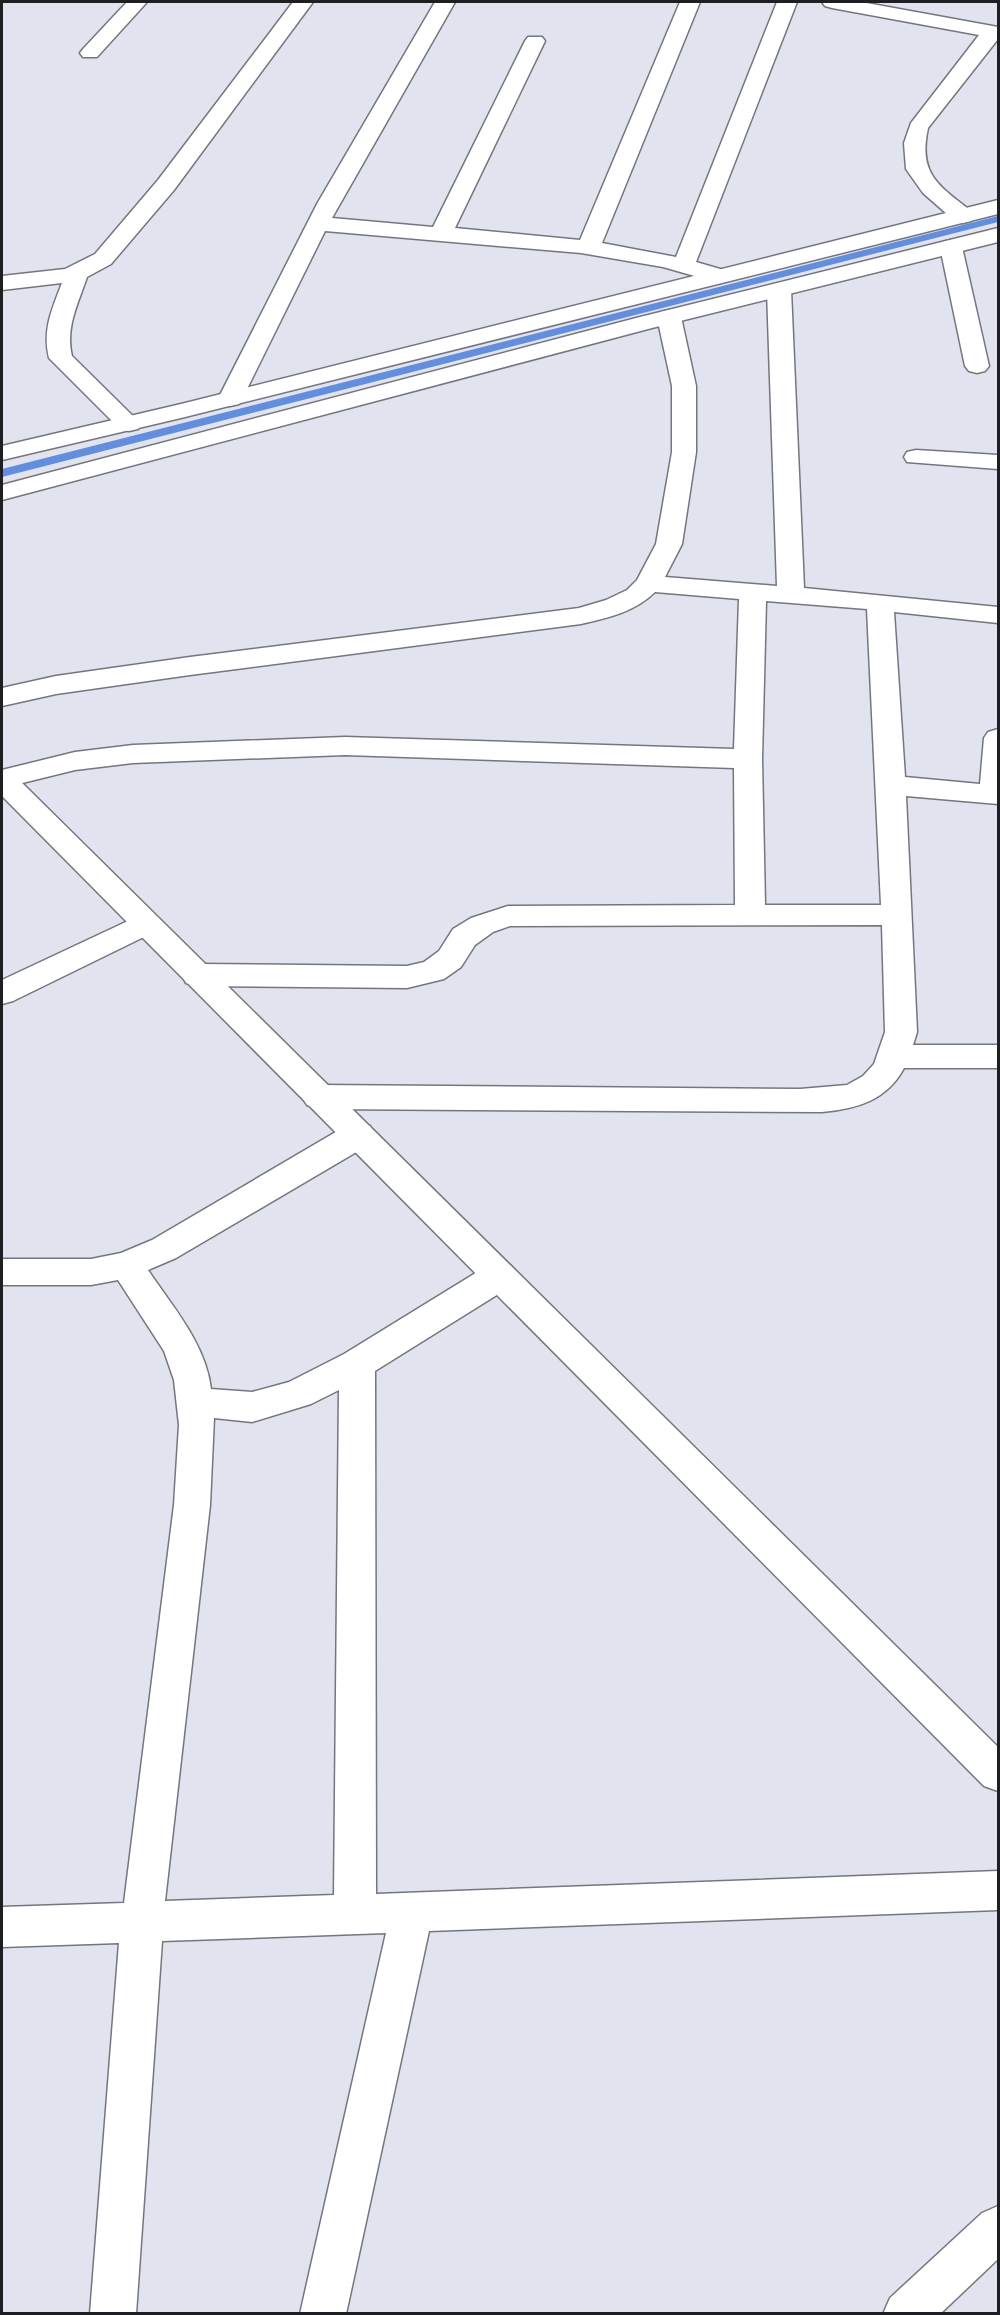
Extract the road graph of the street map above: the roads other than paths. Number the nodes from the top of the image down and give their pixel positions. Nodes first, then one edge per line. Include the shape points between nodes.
1 (137, 2) edge
2 (303, 2) edge
3 (445, 2) edge
4 (690, 2) edge
5 (787, 2) edge
6 (832, 2) edge
7 (950, 2) edge
8 (940, 21) junction
9 (995, 33) edge
10 (535, 41) dead end
11 (90, 53) dead end
12 (999, 207) edge
13 (963, 216) junction
14 (319, 224) junction
15 (441, 234) junction
16 (999, 235) edge
17 (589, 246) junction
18 (951, 247) junction
19 (684, 264) junction
20 (76, 275) junction
21 (719, 276) junction
22 (2, 283) edge
23 (779, 290) junction
24 (669, 317) junction
25 (977, 366) dead end
26 (230, 399) junction
27 (129, 424) junction
28 (2, 453) edge
29 (916, 457) dead end
30 (999, 462) edge
31 (2, 493) edge
32 (648, 584) junction
33 (753, 592) junction
34 (791, 595) junction
35 (880, 602) junction
36 (999, 615) edge
37 (2, 697) edge
38 (999, 738) edge
39 (748, 759) junction
40 (2, 779) edge
41 (891, 785) junction
42 (996, 795) edge
43 (750, 915) junction
44 (896, 915) junction
45 (145, 924) junction
46 (197, 975) junction
47 (2, 993) edge
48 (893, 1056) junction
49 (999, 1057) edge
50 (318, 1096) junction
51 (358, 1135) junction
52 (126, 1265) junction
53 (2, 1272) edge
54 (499, 1276) junction
55 (357, 1364) junction
56 (194, 1402) junction
57 (999, 1773) edge
58 (999, 1891) edge
59 (412, 1912) junction
60 (355, 1915) junction
61 (142, 1922) junction
62 (2, 1927) edge
63 (999, 2229) edge
64 (113, 2313) edge
65 (323, 2313) edge
66 (906, 2313) edge

1 - 11 street
2 - 20 street via 166,185 102,259
3 - 14 street
4 - 17 street
5 - 19 street
6 - 8 street
7 - 8 street
8 - 9 street
9 - 13 street via 918,127 912,144 917,174
10 - 15 street
12 - 13 street
13 - 21 street
14 - 15 street
14 - 26 street
15 - 17 street
16 - 18 street
17 - 19 street
18 - 23 street
18 - 25 street
19 - 21 street
20 - 22 street
20 - 27 street via 58,327 61,358
21 - 26 street
23 - 24 street
23 - 34 street
24 - 31 street
24 - 32 street via 684,386 684,452 669,544
26 - 27 street
27 - 28 street
29 - 30 street
32 - 33 street
32 - 37 street via 636,596 581,616 190,666 56,685
33 - 34 street
33 - 39 street
34 - 35 street
35 - 36 street
35 - 41 street
38 - 42 street
39 - 40 street via 333,747 133,754 75,761
39 - 43 street
40 - 45 street
41 - 42 street
41 - 44 street
43 - 44 street
43 - 46 street via 508,916 482,925 464,937 450,959 433,971 407,977
44 - 48 street via 901,1032
45 - 46 street
45 - 47 street
46 - 50 street
48 - 49 street
48 - 50 street via 883,1076 866,1089 840,1100
50 - 51 street
51 - 52 street via 164,1249
51 - 54 street
52 - 53 street via 91,1272
52 - 56 street via 180,1346 192,1380
54 - 55 street
54 - 57 street
55 - 56 street via 298,1394 252,1407
55 - 60 street
56 - 61 street via 197,1425 192,1505
58 - 59 street
59 - 60 street
59 - 65 street
60 - 61 street
61 - 62 street
61 - 64 street
63 - 66 street

